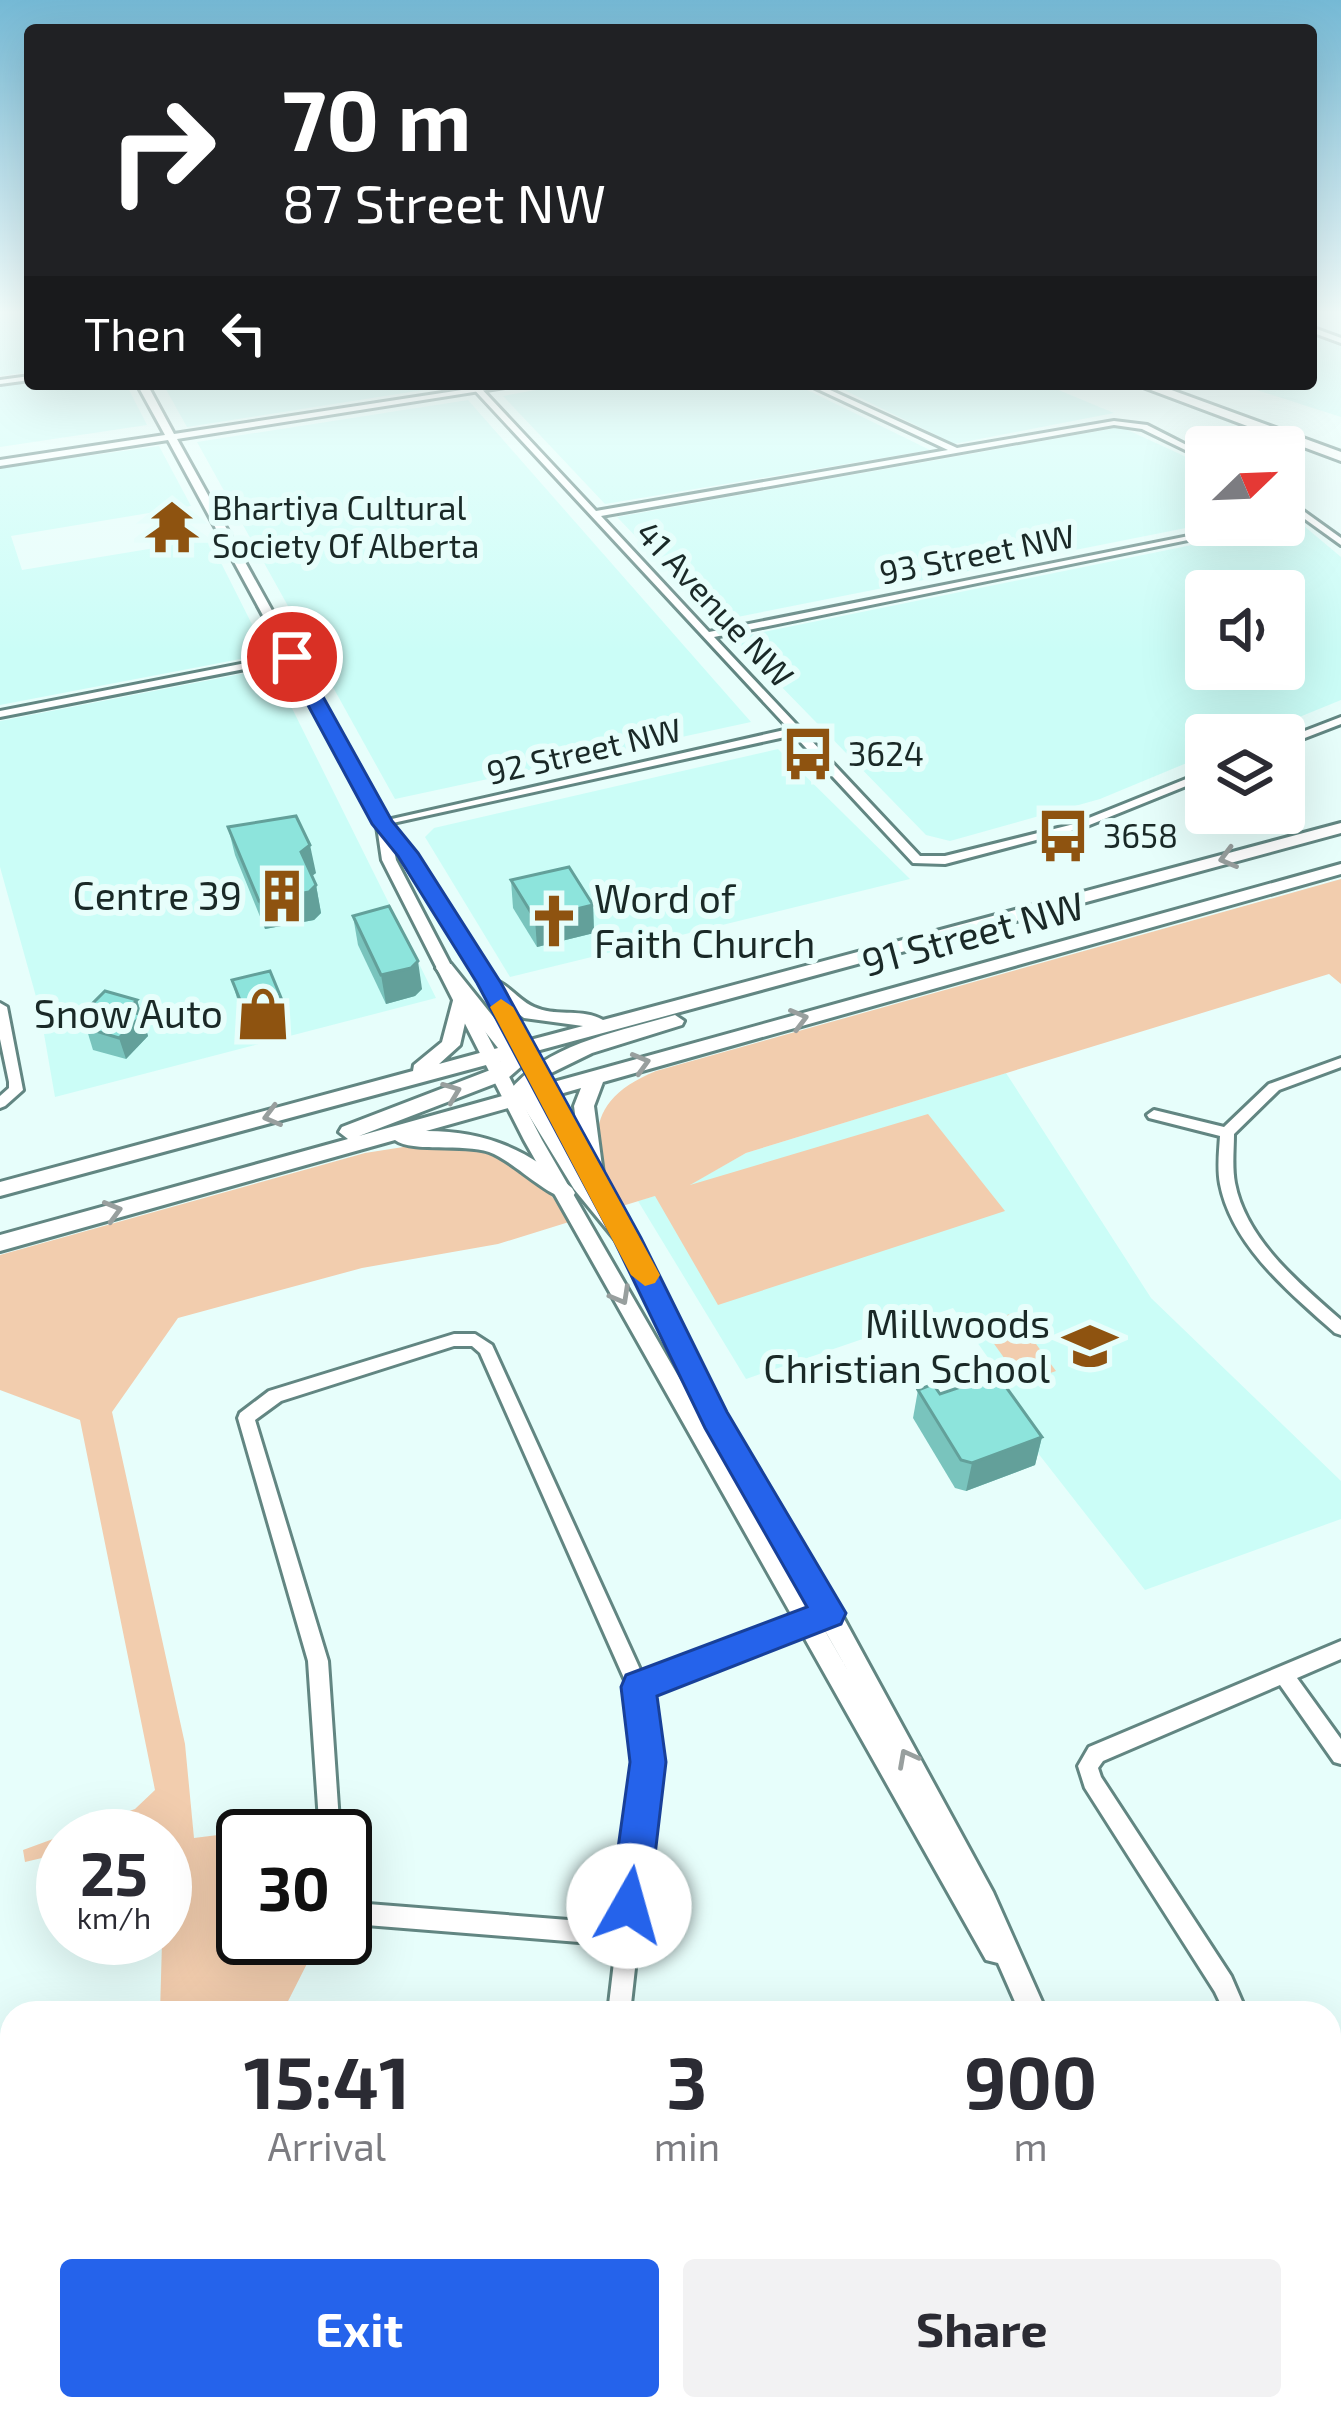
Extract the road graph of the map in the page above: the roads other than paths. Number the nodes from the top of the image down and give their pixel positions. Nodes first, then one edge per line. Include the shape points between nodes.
1 (164, 425) edge
2 (244, 425) edge
3 (512, 425) edge
4 (900, 425) edge
5 (1110, 425) edge
6 (1134, 425) edge
7 (1254, 425) edge
8 (1270, 425) edge
9 (171, 437) junction
10 (1185, 448) edge
11 (955, 450) junction
12 (1341, 452) edge
13 (0, 463) edge
14 (595, 514) junction
15 (1306, 515) edge
16 (1185, 539) edge
17 (1341, 542) edge
18 (707, 635) junction
19 (292, 657) junction
20 (0, 714) edge
21 (1341, 720) edge
22 (796, 731) junction
23 (1305, 735) edge
24 (1185, 783) edge
25 (382, 824) junction
26 (1341, 828) edge
27 (1341, 869) edge
28 (863, 957) junction
29 (445, 968) junction
30 (489, 983) junction
31 (462, 997) junction
32 (0, 1007) edge
33 (625, 1020) junction
34 (1341, 1062) edge
35 (518, 1073) junction
36 (595, 1076) junction
37 (385, 1085) junction
38 (5, 1101) edge
39 (1154, 1115) dead end
40 (1227, 1132) junction
41 (362, 1141) junction
42 (593, 1174) junction
43 (0, 1189) edge
44 (185, 1191) junction
45 (566, 1193) junction
46 (627, 1238) junction
47 (0, 1243) edge
48 (1341, 1329) edge
49 (829, 1613) junction
50 (804, 1622) junction
51 (1341, 1650) edge
52 (1285, 1677) junction
53 (638, 1687) junction
54 (1341, 1755) edge
55 (328, 1809) edge
56 (372, 1914) edge
57 (626, 1935) junction
58 (620, 2001) edge
59 (1026, 2001) edge
60 (1028, 2001) edge
61 (1230, 2001) edge

1 - 9 street
2 - 9 street
3 - 14 street, 41 Avenue NW
4 - 11 street
5 - 11 street
6 - 10 street
7 - 12 highway
8 - 12 highway
9 - 13 street
9 - 19 street
11 - 14 street
14 - 18 street, 41 Avenue NW
15 - 17 street
16 - 18 street, 93 Street NW
18 - 22 street, 41 Avenue NW
19 - 20 street
19 - 25 street
21 - 23 street
22 - 24 street, 41 Avenue NW via 917,860 1078,826
22 - 25 street, 92 Street NW
25 - 29 street via 389,860
25 - 30 street
26 -> 28 main road, 91 Street NW
36 -> 27 main road, 91 Street NW
28 - 33 main road, 91 Street NW
28 - 35 main road
29 - 31 street
29 - 35 main road
30 - 33 main road via 538,1017
30 - 35 street
31 - 35 street
31 - 37 main road via 447,1051
32 - 38 street via 16,1082
33 - 35 main road, 91 Street NW
34 - 40 street via 1274,1087
35 - 36 main road, 91 Street NW
35 - 37 main road, 91 Street NW
35 - 41 main road, 91 Street NW
35 - 42 street
44 -> 35 main road
35 - 45 street
35 - 46 main road via 581,1184
36 - 42 main road via 584,1106
37 -> 43 main road, 91 Street NW
39 - 40 street
40 - 48 street via 1227,1186 1248,1232 1296,1291
41 - 44 main road, 91 Street NW
41 - 45 main road via 484,1141 530,1161
42 - 46 street
47 -> 44 main road, 91 Street NW
45 -> 50 street
46 - 49 street via 716,1420
49 - 50 street
60 -> 49 street via 984,1901
50 - 53 street
50 - 59 street
51 - 52 street
52 - 54 street
52 - 61 street via 1096,1754 1088,1766
53 - 55 street via 486,1349 475,1340 262,1402 245,1418 319,1660
53 - 57 street via 648,1762
56 - 57 street
57 - 58 street

